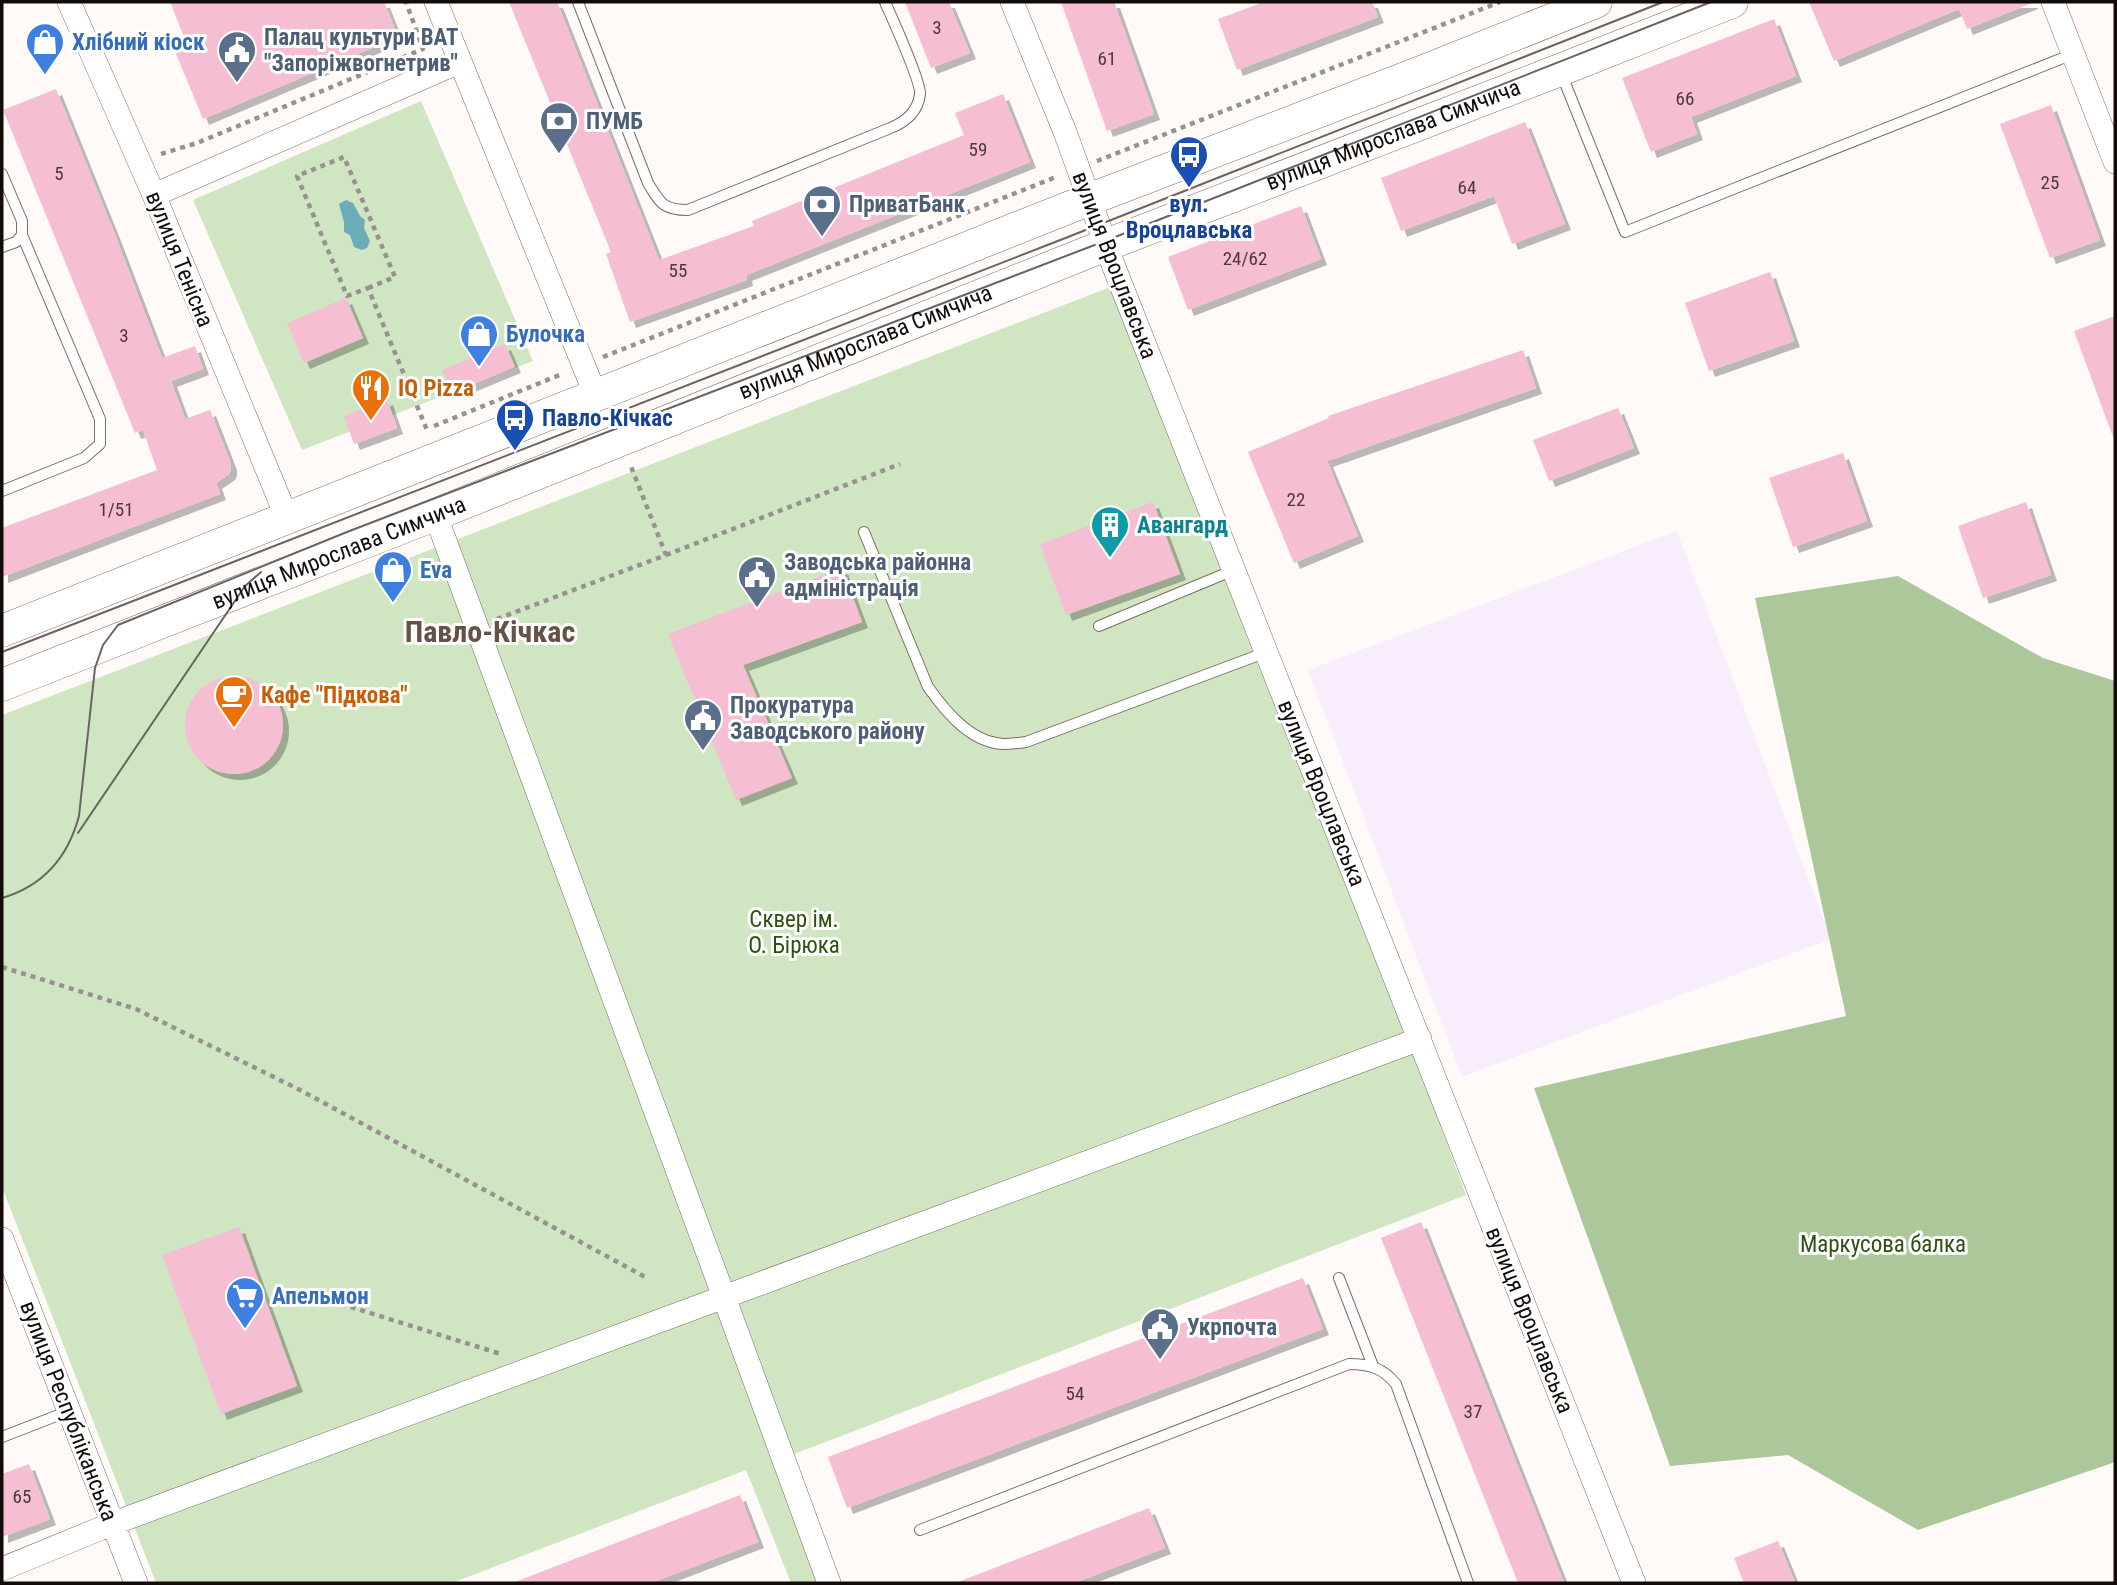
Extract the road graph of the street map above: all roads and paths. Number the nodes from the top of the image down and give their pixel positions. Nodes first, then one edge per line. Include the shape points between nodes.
1 (69, 2) edge
2 (407, 2) edge
3 (436, 2) edge
4 (578, 2) edge
5 (885, 2) edge
6 (1012, 2) edge
7 (1596, 2) edge
8 (1732, 2) edge
9 (2053, 2) edge
10 (2073, 54) junction
11 (459, 62) junction
12 (1560, 70) junction
13 (156, 142) dead end
14 (2115, 162) edge
15 (2, 174) edge
16 (154, 195) junction
17 (1088, 200) junction
18 (22, 235) junction
19 (1106, 244) junction
20 (2, 247) edge
21 (368, 288) junction
22 (596, 396) junction
23 (426, 430) dead end
24 (627, 457) dead end
25 (900, 464) dead end
26 (2, 491) edge
27 (287, 518) junction
28 (441, 530) dead end
29 (864, 532) dead end
30 (666, 555) junction
31 (1234, 570) junction
32 (477, 626) junction
33 (1099, 626) dead end
34 (2, 631) edge
35 (1267, 652) junction
36 (2, 685) edge
37 (2, 967) edge
38 (1420, 1039) junction
39 (2, 1239) edge
40 (647, 1278) dead end
41 (1339, 1278) dead end
42 (724, 1297) junction
43 (321, 1298) dead end
44 (538, 1366) junction
45 (1373, 1366) junction
46 (69, 1411) junction
47 (2, 1437) edge
48 (114, 1523) junction
49 (920, 1530) dead end
50 (2, 1569) edge
51 (136, 1583) edge
52 (829, 1583) edge
53 (1468, 1583) edge
54 (1634, 1583) edge

1 - 16 street, вулиця Тенісна
2 - 13 path via 423,49 185,147 161,155
3 - 11 street
4 - 5 lane via 648,183 660,203 688,210 907,120 920,93
6 - 17 street, вулиця Вроцлавська
7 - 17 street
8 - 12 street, вулиця Мирослава Симчича
9 - 10 street
10 - 12 lane via 1625,232
10 - 14 street
11 - 16 street
11 - 22 street
12 - 19 street, вулиця Мирослава Симчича
15 - 18 lane via 22,221
16 - 27 street, вулиця Тенісна
17 - 19 street, вулиця Вроцлавська
17 - 22 street
18 - 20 lane
18 - 26 lane via 100,419 100,444 85,458
19 - 31 street, вулиця Вроцлавська
19 - 36 street, вулиця Мирослава Симчича
21 - 21 path via 347,296 297,176 344,157 395,277
21 - 23 path
22 - 27 street
24 - 30 path
25 - 30 path
27 - 34 street
28 - 32 street
29 - 35 lane via 928,687 944,710 983,739 1002,744 1026,742
30 - 32 path
31 - 33 lane
31 - 35 street, вулиця Вроцлавська
32 - 42 street
35 - 38 street, вулиця Вроцлавська
37 - 40 path via 136,1009 300,1090
38 - 42 street
38 - 54 street, вулиця Вроцлавська
39 - 46 street, вулиця Республіканська
41 - 45 lane
42 - 44 street
42 - 52 street
43 - 44 path
44 - 48 street
45 - 49 lane via 1349,1364
45 - 53 lane via 1396,1384
46 - 47 lane
46 - 48 street, вулиця Республіканська
48 - 50 street
48 - 51 street, вулиця Республіканська

